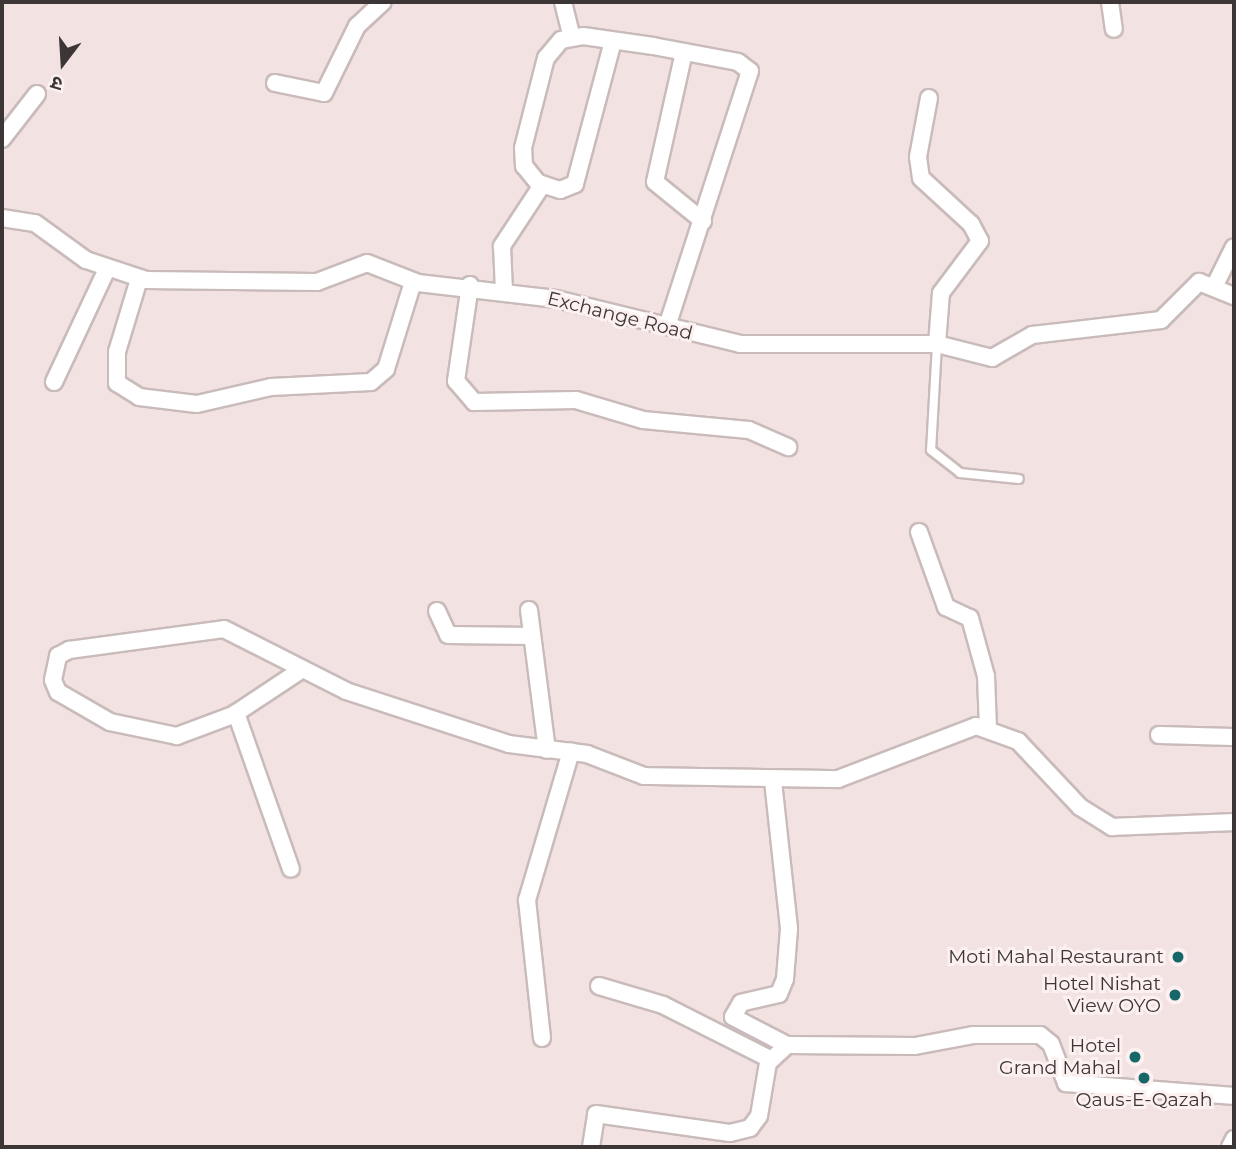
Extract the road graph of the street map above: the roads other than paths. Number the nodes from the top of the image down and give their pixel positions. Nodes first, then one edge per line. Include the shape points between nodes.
1 (383, 2) edge
2 (563, 2) edge
3 (1110, 2) edge
4 (1114, 29) dead end
5 (572, 37) junction
6 (613, 41) junction
7 (684, 52) junction
8 (275, 83) dead end
9 (37, 94) dead end
10 (929, 98) dead end
11 (2, 139) edge
12 (542, 185) junction
13 (2, 218) edge
14 (703, 221) junction
15 (1234, 247) edge
16 (107, 269) junction
17 (139, 279) junction
18 (413, 282) junction
19 (470, 285) junction
20 (1215, 285) junction
21 (504, 290) junction
22 (1234, 296) edge
23 (667, 326) junction
24 (937, 344) junction
25 (54, 382) dead end
26 (788, 447) dead end
27 (1019, 479) dead end
28 (919, 532) dead end
29 (528, 610) dead end
30 (437, 611) dead end
31 (532, 636) junction
32 (298, 672) junction
33 (236, 713) junction
34 (988, 728) junction
35 (1159, 735) dead end
36 (1234, 737) edge
37 (547, 750) junction
38 (570, 751) junction
39 (773, 782) junction
40 (1234, 822) edge
41 (290, 869) dead end
42 (599, 986) dead end
43 (542, 1038) dead end
44 (787, 1045) junction
45 (770, 1059) junction
46 (1234, 1096) edge
47 (1234, 1139) edge
48 (591, 1147) edge
49 (1230, 1147) edge

1 - 8 street via 357,26 324,93
2 - 5 street
3 - 4 street
5 - 6 street
5 - 12 street via 554,44 546,58 523,148 524,166
6 - 7 street
6 - 12 street via 575,184
7 - 14 street via 655,182
7 - 14 street via 738,62 750,71
9 - 11 street
10 - 24 street via 918,157 921,178 971,224 980,241 941,293
12 - 21 street via 502,246
13 - 16 street, Exchange Road via 35,223
14 - 23 street
15 - 20 street
16 - 17 street, Exchange Road
16 - 25 street
17 - 18 street, Exchange Road via 317,282 367,263
17 - 18 street via 117,352 117,383 139,397 197,404 271,387 371,382 386,369
18 - 19 street, Exchange Road
19 - 21 street, Exchange Road
19 - 26 street via 456,381 474,402 576,400 643,420 749,430
20 - 22 street
20 - 24 street, Exchange Road via 1193,285 1161,320 1032,335 998,357
21 - 23 street, Exchange Road
23 - 24 street, Exchange Road via 740,344
24 - 27 lane via 931,450 960,473
28 - 34 street via 946,607 970,618 986,676
29 - 31 street
30 - 31 street via 448,635
31 - 37 street
32 - 33 street
32 - 33 street via 224,629 98,644 57,659 55,688 118,725 188,735
32 - 37 street via 492,739
33 - 41 street
34 - 39 street via 964,727 849,776
34 - 40 street via 1018,741 1080,807 1112,827
35 - 36 street
37 - 38 street
38 - 39 street via 645,776
38 - 43 street via 527,900
39 - 44 street via 789,929 785,979 779,994 741,1003 733,1017
42 - 45 street via 663,1004
44 - 45 street
44 - 46 street via 915,1046 974,1035 1033,1034 1051,1044 1066,1083
45 - 48 street via 759,1116 750,1128 730,1132 596,1114
47 - 49 street

